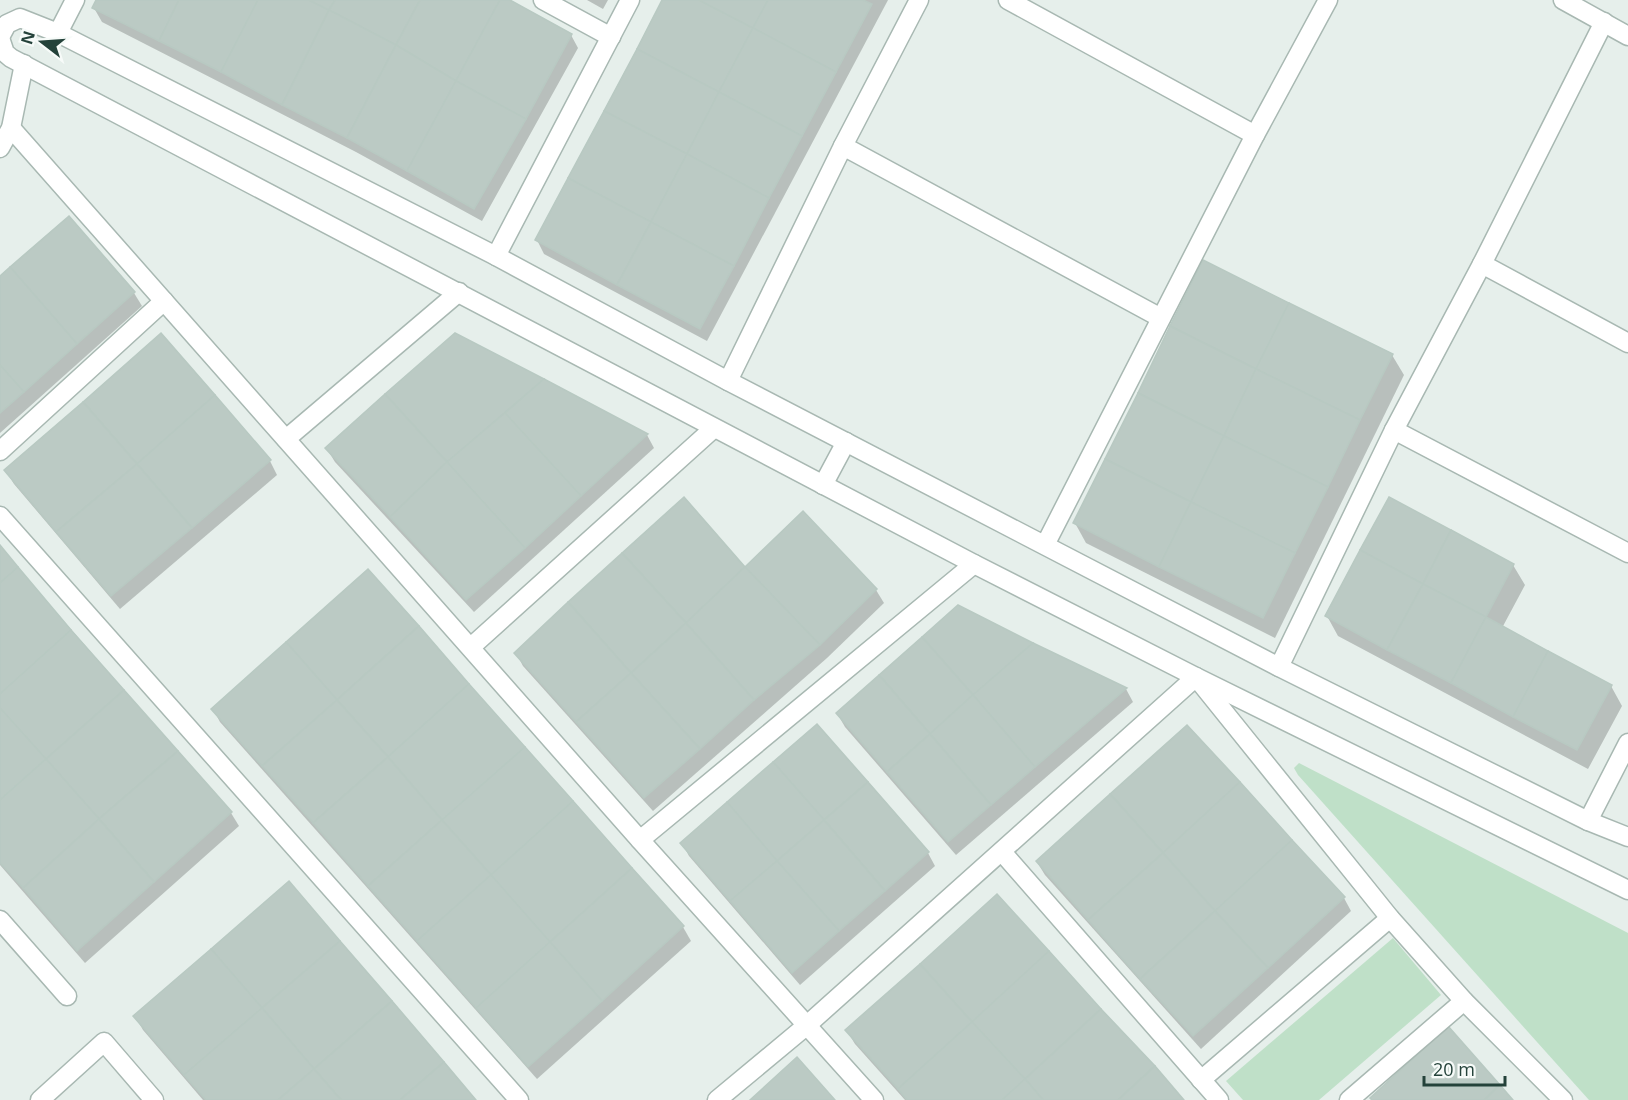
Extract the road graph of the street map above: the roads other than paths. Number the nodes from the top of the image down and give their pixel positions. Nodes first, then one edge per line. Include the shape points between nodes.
1 (75, 0) edge
2 (543, 0) edge
3 (630, 0) edge
4 (919, 0) edge
5 (1008, 0) edge
6 (1328, 0) edge
7 (1563, 0) edge
8 (1604, 22) junction
9 (57, 33) junction
10 (1628, 36) edge
11 (611, 37) junction
12 (0, 38) edge
13 (24, 64) junction
14 (11, 128) junction
15 (1256, 135) junction
16 (843, 146) junction
17 (0, 148) edge
18 (496, 256) junction
19 (1482, 264) junction
20 (459, 292) junction
21 (165, 301) junction
22 (1161, 318) junction
23 (1628, 343) edge
24 (728, 381) junction
25 (714, 428) junction
26 (1394, 430) junction
27 (286, 439) junction
28 (846, 442) junction
29 (0, 451) edge
30 (823, 485) junction
31 (0, 516) edge
32 (1045, 545) junction
33 (1628, 553) edge
34 (974, 564) junction
35 (471, 647) junction
36 (1279, 667) junction
37 (1196, 677) junction
38 (1628, 743) edge
39 (1588, 821) junction
40 (1628, 837) edge
41 (640, 840) junction
42 (1002, 852) junction
43 (1628, 890) edge
44 (1390, 918) junction
45 (0, 920) edge
46 (67, 996) dead end
47 (1464, 1001) junction
48 (806, 1026) junction
49 (1201, 1080) junction
50 (40, 1100) edge
51 (154, 1100) edge
52 (519, 1100) edge
53 (717, 1100) edge
54 (874, 1100) edge
55 (1219, 1100) edge
56 (1349, 1100) edge
57 (1563, 1100) edge

1 - 9 street
2 - 11 street
3 - 11 street
4 - 16 street
5 - 15 street
6 - 15 street
7 - 8 street
8 - 10 street
8 - 19 street
9 - 12 street via 20,18 7,24
9 - 18 street
11 - 18 street
12 - 13 street via 5,52
13 - 14 street
13 - 20 street
14 - 17 street
14 - 21 street
15 - 22 street
16 - 22 street
16 - 24 street
18 - 24 street
19 - 23 street
19 - 26 street
20 - 25 street
20 - 27 street
21 - 27 street
21 - 29 street
22 - 32 street
24 - 28 street
25 - 30 street
25 - 35 street
26 - 33 street
26 - 36 street
27 - 35 street
28 - 30 street
28 - 32 street
30 - 34 street
31 - 52 street
32 - 36 street
34 - 37 street
34 - 41 street
35 - 41 street
36 - 39 street
37 - 42 street
37 - 43 street
37 - 44 street
38 - 39 street
39 - 40 street
41 - 48 street
42 - 48 street
42 - 49 street
44 - 47 street
44 - 49 street
45 - 46 street
47 - 56 street
47 - 57 street
48 - 53 street
48 - 54 street
49 - 55 street
50 - 51 street via 104,1042

